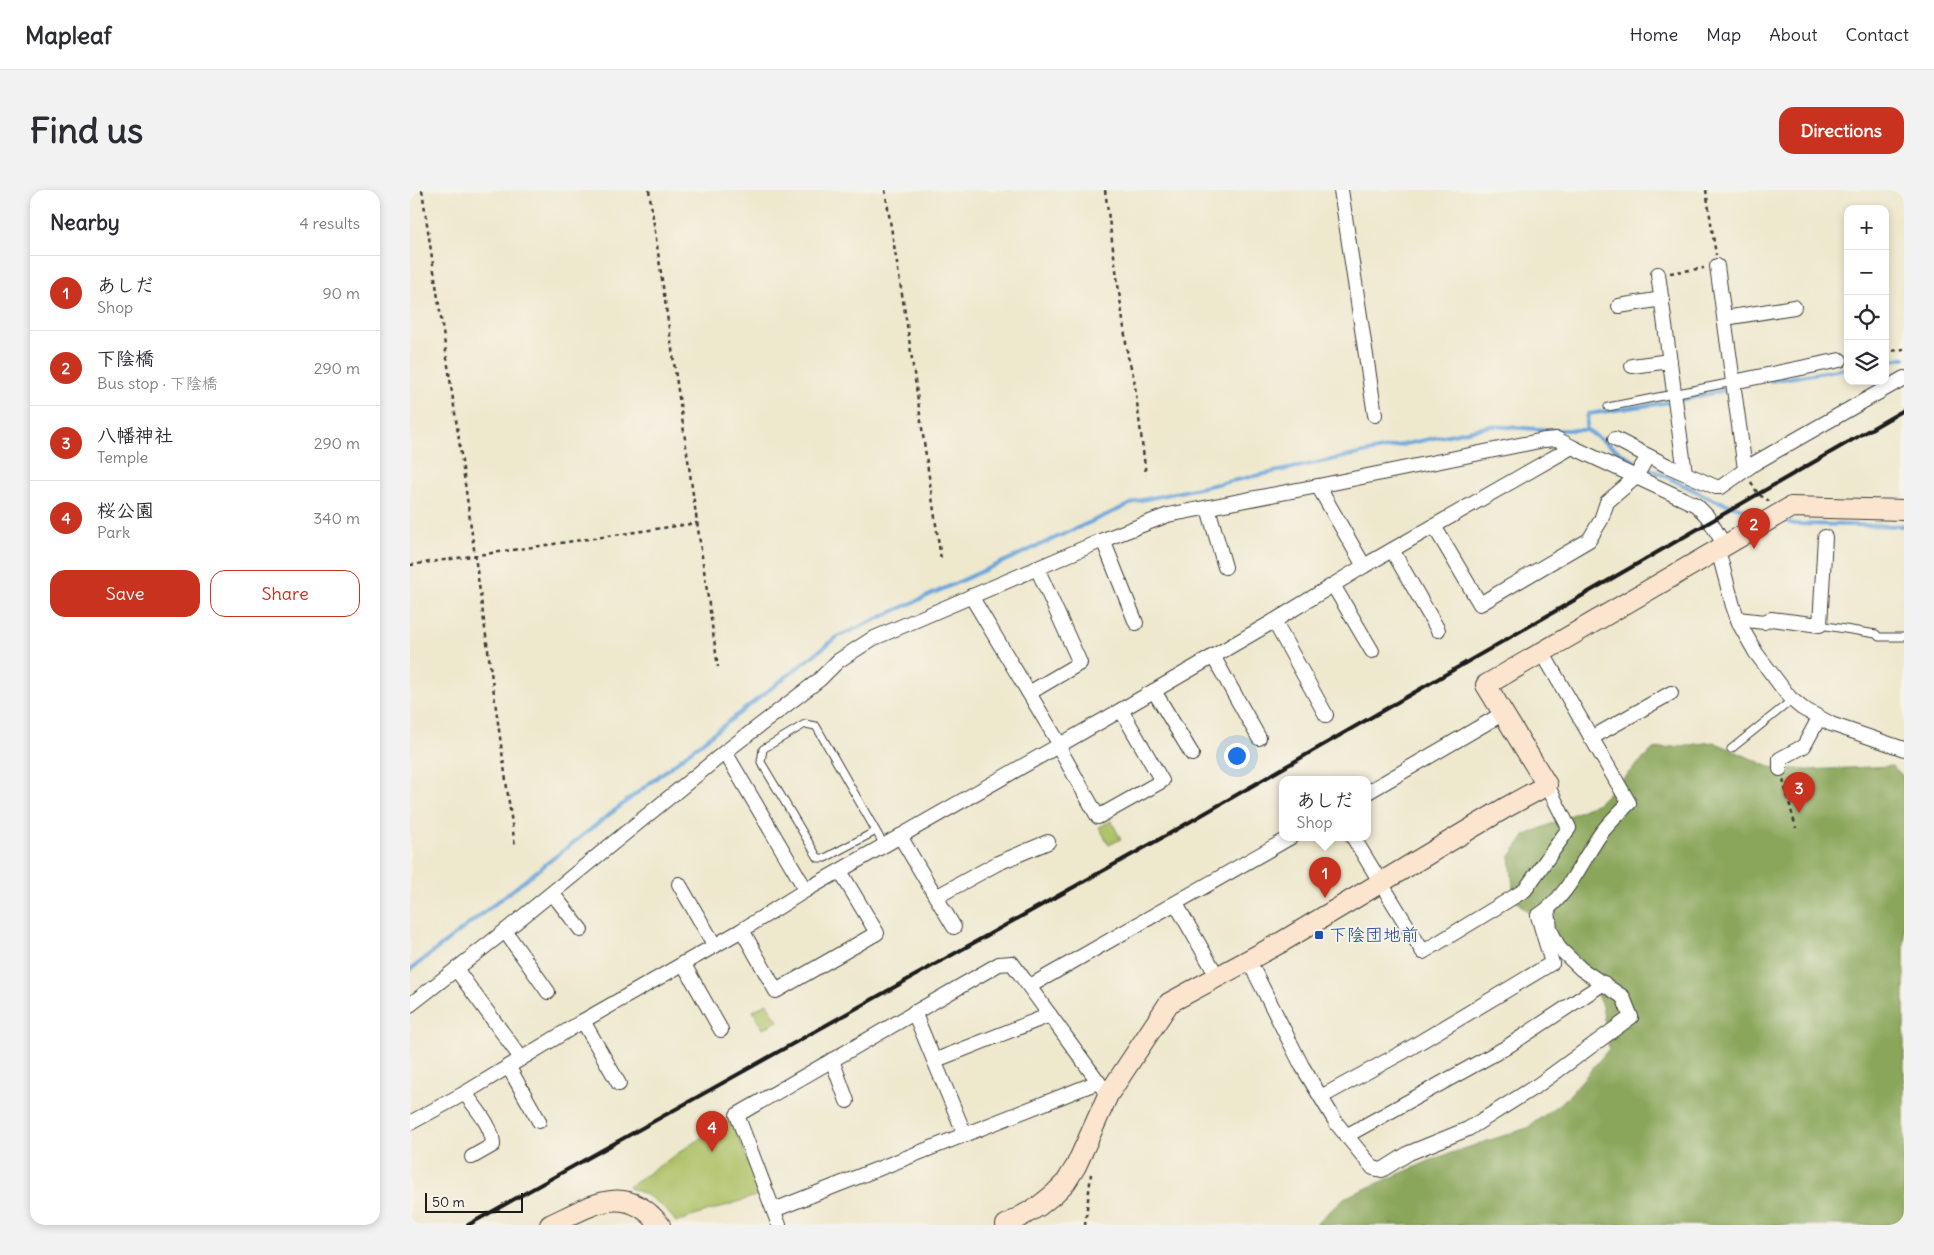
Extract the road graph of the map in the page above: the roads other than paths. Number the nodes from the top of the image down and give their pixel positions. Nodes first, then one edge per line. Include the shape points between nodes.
1 (1341, 190) edge
2 (1718, 266) road end
3 (1658, 274) road end
4 (1662, 299) junction
5 (1619, 306) dead end
6 (1794, 307) dead end
7 (1725, 318) junction
8 (1670, 360) junction
9 (1840, 360) dead end
10 (1632, 366) dead end
11 (1904, 378) edge
12 (1733, 382) junction
13 (1675, 401) junction
14 (1608, 407) dead end
15 (1375, 416) dead end
16 (1615, 439) dead end
17 (1572, 447) junction
18 (1646, 458) junction
19 (1685, 473) junction
20 (1637, 476) junction
21 (1748, 476) junction
22 (1318, 486) junction
23 (1208, 508) junction
24 (1904, 510) edge
25 (1434, 526) junction
26 (1825, 537) dead end
27 (1103, 540) junction
28 (1722, 548) junction
29 (1392, 550) junction
30 (1364, 566) junction
31 (1225, 567) dead end
32 (1037, 568) junction
33 (1333, 585) junction
34 (971, 596) junction
35 (1738, 619) junction
36 (1274, 622) junction
37 (1136, 623) dead end
38 (1820, 625) junction
39 (1438, 630) dead end
40 (1904, 637) edge
41 (1372, 651) dead end
42 (1542, 652) junction
43 (1213, 656) junction
44 (1154, 691) junction
45 (1671, 693) dead end
46 (1029, 694) junction
47 (1792, 700) junction
48 (1121, 710) junction
49 (1502, 714) junction
50 (1326, 715) dead end
51 (1818, 718) junction
52 (1259, 738) dead end
53 (1592, 738) junction
54 (1059, 745) junction
55 (1731, 749) dead end
56 (1904, 750) edge
57 (724, 752) junction
58 (1192, 754) dead end
59 (1780, 769) road end
60 (1547, 785) junction
61 (1371, 790) edge
62 (876, 831) junction
63 (900, 836) junction
64 (1284, 841) edge
65 (1355, 841) edge
66 (1048, 842) dead end
67 (884, 845) junction
68 (840, 871) junction
69 (679, 884) dead end
70 (1381, 884) junction
71 (806, 890) junction
72 (552, 893) junction
73 (936, 897) junction
74 (1176, 904) junction
75 (1548, 910) junction
76 (954, 927) dead end
77 (581, 930) dead end
78 (742, 930) junction
79 (505, 931) junction
80 (715, 946) junction
81 (1248, 959) junction
82 (683, 963) junction
83 (456, 969) junction
84 (1217, 976) junction
85 (1604, 983) junction
86 (1030, 986) junction
87 (548, 992) dead end
88 (410, 1005) edge
89 (914, 1012) junction
90 (1050, 1015) junction
91 (583, 1021) junction
92 (721, 1030) dead end
93 (521, 1058) junction
94 (832, 1060) junction
95 (936, 1060) junction
96 (508, 1066) junction
97 (619, 1084) dead end
98 (1103, 1088) junction
99 (465, 1093) junction
100 (1321, 1097) junction
101 (846, 1102) dead end
102 (539, 1121) dead end
103 (410, 1123) edge
104 (965, 1134) junction
105 (1346, 1136) junction
106 (472, 1158) dead end
107 (774, 1210) junction
108 (550, 1225) edge
109 (660, 1225) edge
110 (779, 1225) edge
111 (1006, 1225) edge

1 - 15 street
2 - 7 street
3 - 4 street
4 - 5 street
4 - 8 street
6 - 7 street
7 - 12 street
8 - 10 street
8 - 13 street
9 - 12 street
11 - 21 street
12 - 13 lane
12 - 21 street
13 - 14 lane
13 - 19 street
16 - 18 street
17 - 20 street
17 - 22 street via 1557,439 1544,440
17 - 25 street
18 - 19 street
18 - 20 street
19 - 21 street via 1720,488
20 - 25 street via 1607,502 1602,520 1589,540 1480,604
20 - 28 street via 1696,506 1707,516
22 - 23 street
22 - 30 street
23 - 27 street via 1168,515
23 - 31 street
24 - 28 street via 1777,506 1747,533
25 - 29 street
26 - 38 street
27 - 32 street
27 - 37 street
28 - 35 street
28 - 42 street
29 - 30 street
29 - 39 street
30 - 33 street
32 - 34 street
32 - 46 street via 1080,663
33 - 36 street
33 - 41 street
34 - 46 street
34 - 57 street via 872,639 838,661 819,680
35 - 38 street
35 - 47 street via 1756,653
36 - 43 street
36 - 50 street
38 - 40 lane via 1879,637
42 - 49 street via 1486,685
42 - 53 street
43 - 44 street
43 - 52 street
44 - 48 street
44 - 58 street
45 - 53 street
46 - 54 street
47 - 51 street
47 - 55 lane
48 - 54 street
48 - 54 street via 1162,781 1098,817
49 - 60 street
49 - 61 street
51 - 56 street
51 - 59 street via 1804,746 1780,759
53 - 75 street via 1629,803 1602,832 1564,893
54 - 63 street
57 - 71 street
57 - 72 street
60 - 70 street
60 - 70 street via 1569,828 1525,890 1423,952
62 - 62 lane via 816,726 806,724 763,749 761,762 818,858 826,858
62 - 67 lane
63 - 67 street
63 - 73 street
64 - 74 street
65 - 70 street
66 - 73 street via 998,863
67 - 68 street
68 - 71 street
68 - 78 street via 877,933 776,991
69 - 80 street
70 - 81 street
71 - 78 street
72 - 77 street
72 - 79 street
73 - 76 street
74 - 84 street
74 - 86 street
75 - 85 street via 1550,929 1559,948 1581,969
75 - 100 street via 1538,916 1552,963
78 - 80 street
79 - 83 street
79 - 87 street
80 - 82 street
81 - 84 street
81 - 100 street
82 - 91 street
82 - 92 street
83 - 88 street
83 - 93 street
84 - 98 street via 1169,1003
85 - 105 street via 1505,1048
85 - 105 street via 1623,997 1632,1017 1538,1085 1468,1129 1409,1153 1382,1170 1373,1168
86 - 89 street via 1012,963 999,964
86 - 90 street
89 - 94 street
89 - 95 street
90 - 95 street
90 - 98 street
91 - 93 street
91 - 97 street
93 - 96 street
94 - 101 street
94 - 107 street via 737,1115
95 - 104 street
96 - 99 street
96 - 102 street
98 - 104 street
98 - 111 street via 1076,1166 1066,1182 1054,1194
99 - 103 street
99 - 106 street via 491,1130 493,1138 493,1144
100 - 105 street
104 - 107 street
107 - 110 street
108 - 109 street via 610,1199 628,1200 644,1208

